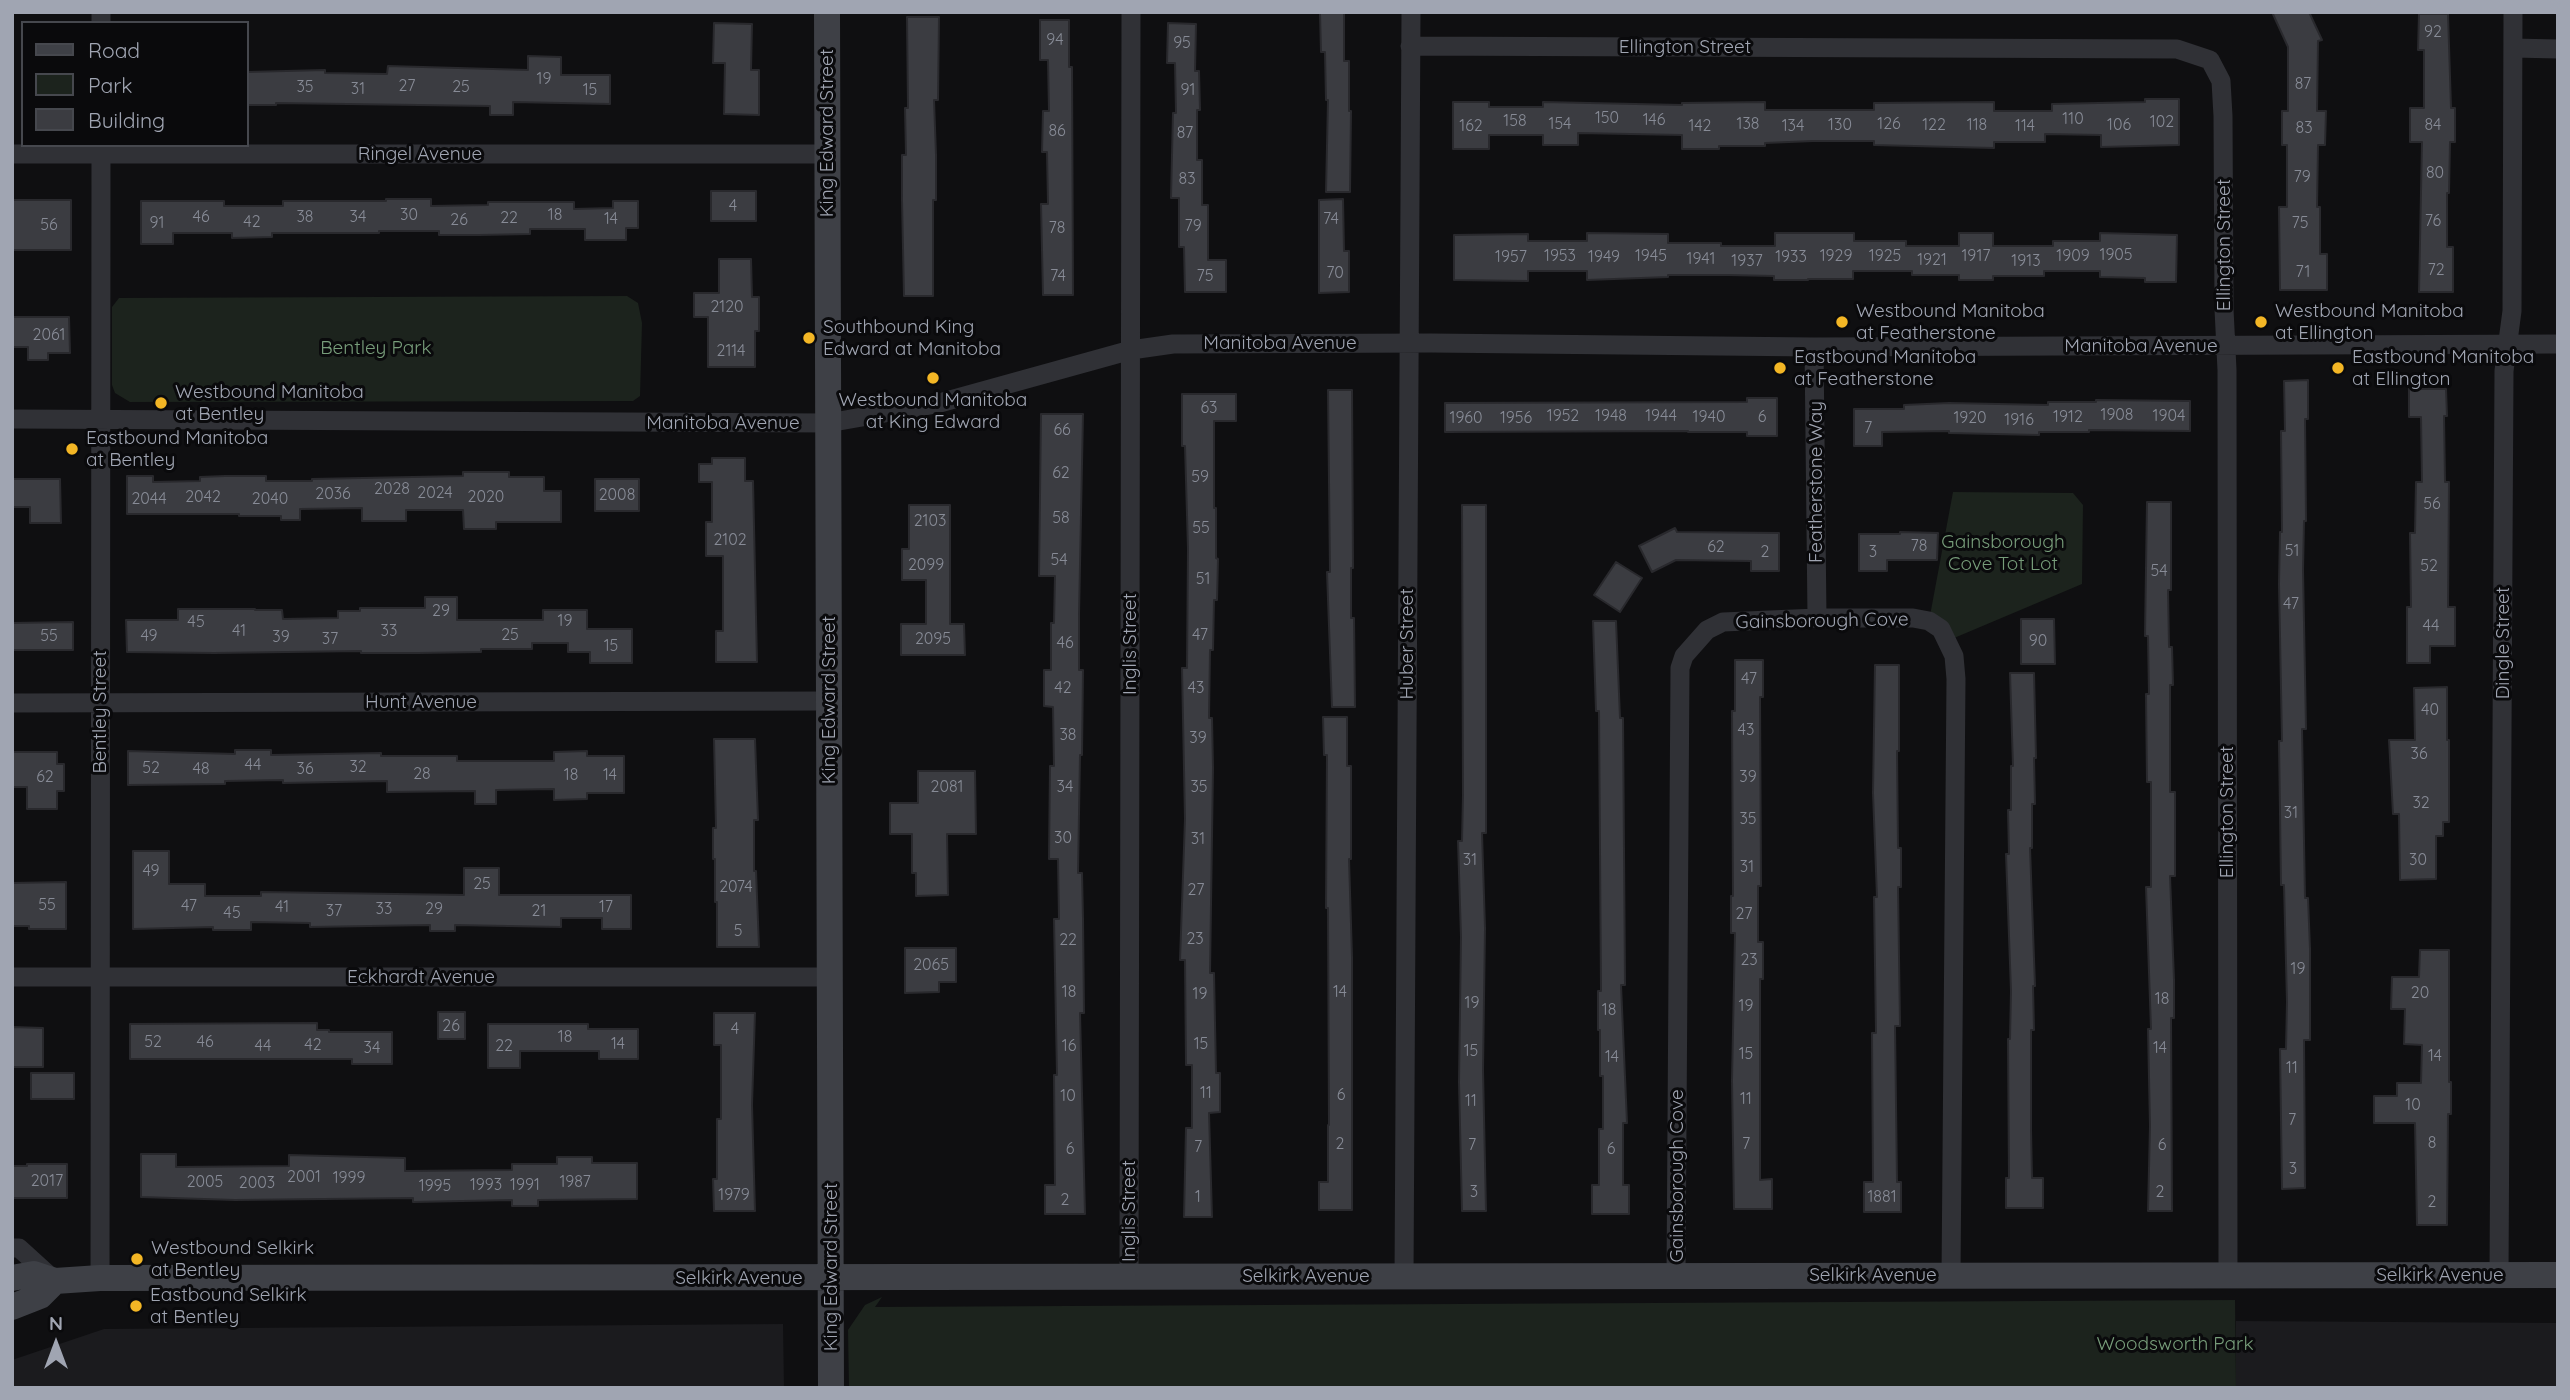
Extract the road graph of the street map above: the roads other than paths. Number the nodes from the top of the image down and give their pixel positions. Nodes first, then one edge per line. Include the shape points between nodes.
1 (827, 12) edge
2 (1131, 12) edge
3 (1411, 12) edge
4 (2513, 12) edge
5 (1410, 46) junction
6 (2513, 48) junction
7 (2558, 48) edge
8 (101, 150) edge
9 (12, 154) edge
10 (828, 154) junction
11 (1409, 342) junction
12 (2507, 344) junction
13 (2558, 344) edge
14 (2225, 345) junction
15 (1814, 347) junction
16 (1131, 350) junction
17 (12, 419) edge
18 (101, 419) junction
19 (828, 424) junction
20 (1817, 618) junction
21 (830, 701) junction
22 (12, 703) edge
23 (100, 703) junction
24 (12, 977) edge
25 (100, 977) junction
26 (830, 977) junction
27 (12, 1248) edge
28 (1676, 1275) junction
29 (1951, 1275) junction
30 (2228, 1275) junction
31 (2499, 1275) junction
32 (2558, 1275) edge
33 (1129, 1276) junction
34 (1404, 1276) junction
35 (831, 1277) junction
36 (12, 1278) edge
37 (100, 1278) junction
38 (55, 1281) junction
39 (12, 1307) edge
40 (831, 1388) edge

1 - 10 street, King Edward Street
2 - 16 street, Inglis Street
3 - 5 street, Huber Street
4 - 6 street, Dingle Street
5 - 11 street, Huber Street
5 - 14 street, Ellington Street via 2177,49 2210,60 2221,80 2223,116
6 - 7 street
6 - 12 street, Dingle Street via 2512,310
8 - 9 street, Ringel Avenue
8 - 10 street, Ringel Avenue
8 - 18 street, Bentley Street
10 - 19 street, King Edward Street
11 - 15 street, Manitoba Avenue
11 - 16 street, Manitoba Avenue via 1173,344
11 - 34 street, Huber Street
12 - 13 street, Manitoba Avenue
12 - 14 street, Manitoba Avenue
12 - 31 street, Dingle Street
14 - 15 street, Manitoba Avenue
14 - 30 street, Ellington Street
15 - 20 street, Featherstone Way
16 - 19 street, Manitoba Avenue via 936,404
16 - 33 street, Inglis Street
17 - 18 street, Manitoba Avenue
18 - 19 street, Manitoba Avenue
18 - 23 street, Bentley Street
19 - 21 street, King Edward Street
20 - 28 street, Gainsborough Cove via 1723,622 1707,630 1684,656 1680,668
20 - 29 street, Gainsborough Cove via 1929,621 1941,629 1954,656
21 - 23 street, Hunt Avenue
21 - 26 street, King Edward Street
22 - 23 street, Hunt Avenue
23 - 25 street, Bentley Street
24 - 25 street, Eckhardt Avenue
25 - 26 street, Eckhardt Avenue
25 - 37 street, Bentley Street
26 - 35 street, King Edward Street
27 - 38 street via 19,1248
28 - 29 street, Selkirk Avenue
28 - 34 street, Selkirk Avenue
29 - 30 street, Selkirk Avenue
30 - 31 street, Selkirk Avenue
31 - 32 street, Selkirk Avenue
33 - 34 street, Selkirk Avenue
33 - 35 street, Selkirk Avenue
35 - 37 street, Selkirk Avenue
35 - 40 street, King Edward Street
36 - 38 street, Selkirk Avenue via 34,1274
37 - 38 street, Selkirk Avenue
38 - 39 street via 40,1296

